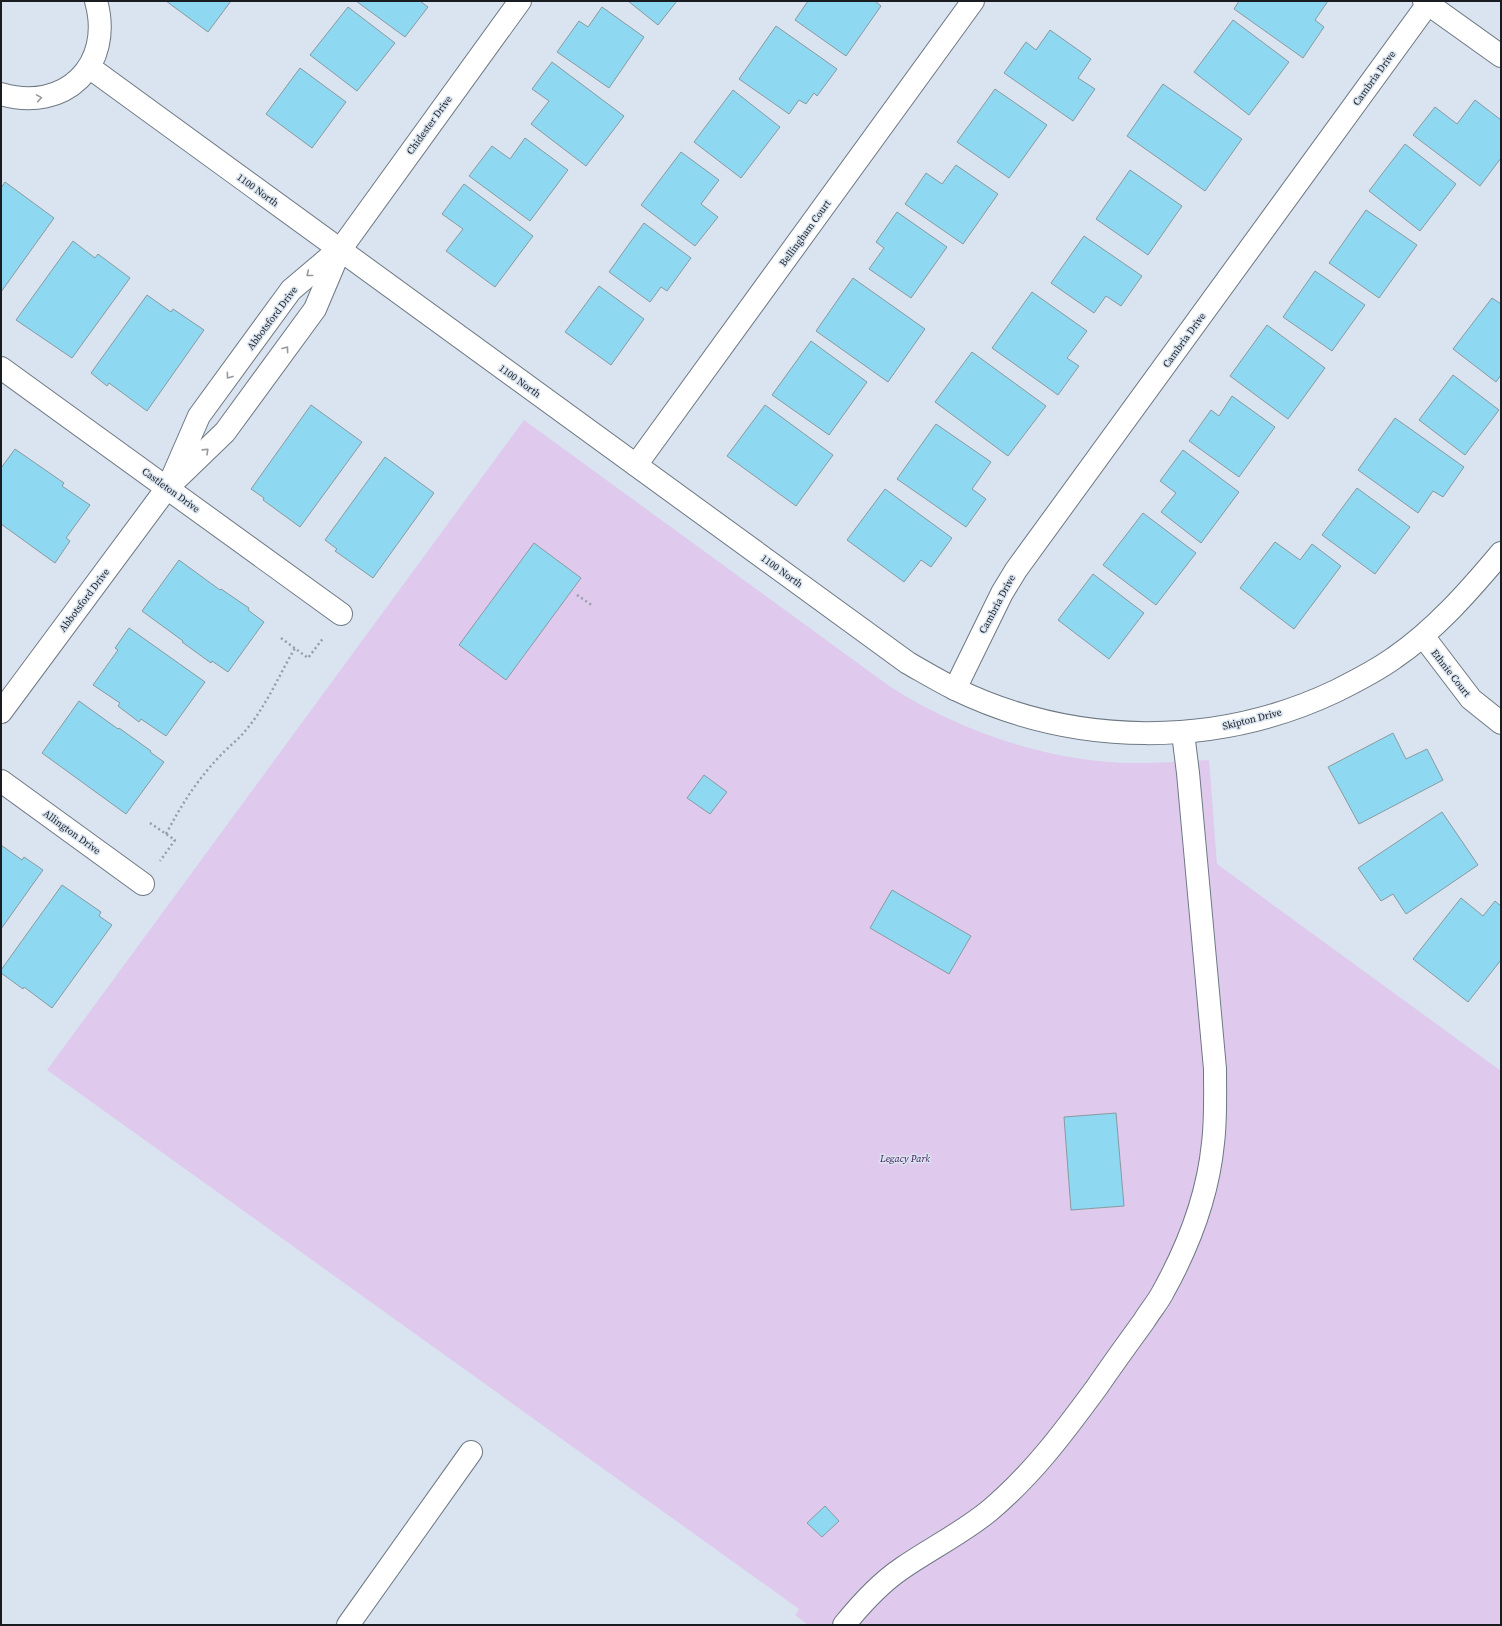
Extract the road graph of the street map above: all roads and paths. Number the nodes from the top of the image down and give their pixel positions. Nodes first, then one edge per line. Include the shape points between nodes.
1 (96, 1) edge
2 (520, 1) edge
3 (973, 1) edge
4 (1427, 2) edge
5 (1501, 56) edge
6 (89, 67) junction
7 (1, 94) edge
8 (340, 250) junction
9 (1, 368) edge
10 (636, 465) junction
11 (168, 488) junction
12 (1501, 553) edge
13 (577, 595) dead end
14 (593, 606) dead end
15 (341, 614) dead end
16 (1423, 636) junction
17 (281, 638) dead end
18 (295, 648) junction
19 (308, 658) dead end
20 (955, 689) junction
21 (1, 712) edge
22 (1501, 723) edge
23 (1183, 733) junction
24 (1, 781) edge
25 (150, 823) dead end
26 (166, 834) junction
27 (175, 840) dead end
28 (143, 884) dead end
29 (471, 1452) dead end
30 (348, 1625) edge
31 (844, 1625) edge

1 - 6 street via 101,33 97,51
2 - 8 street, Chidester Drive
3 - 10 street, Bellingham Court
4 - 5 street
4 - 20 street, Cambria Drive via 1016,570
7 -> 6 street via 16,99 49,96 78,80
6 - 8 street, 1100 North
8 - 10 street, 1100 North
11 -> 8 street, Abbotsford Drive via 225,432 315,309
8 -> 11 street, Abbotsford Drive via 291,290 199,416
9 - 11 street, Castleton Drive
10 - 20 street, 1100 North via 896,655
11 - 15 street, Castleton Drive
11 - 21 street, Abbotsford Drive
12 - 16 street, Skipton Drive
13 - 14 path
16 - 22 street, Ethnie Court via 1471,699
16 - 23 street, Skipton Drive via 1360,679 1288,711 1250,722
17 - 18 path
18 - 19 path
18 - 26 path via 250,725 193,787
20 - 23 street, Skipton Drive via 1020,714 1059,724 1098,731 1139,734
23 - 31 street via 1214,1069 1213,1144 1198,1214 1183,1253 1162,1293 1041,1461 1016,1488 988,1512 879,1586
24 - 28 street, Allington Drive
25 - 26 path
26 - 27 path
29 - 30 street

